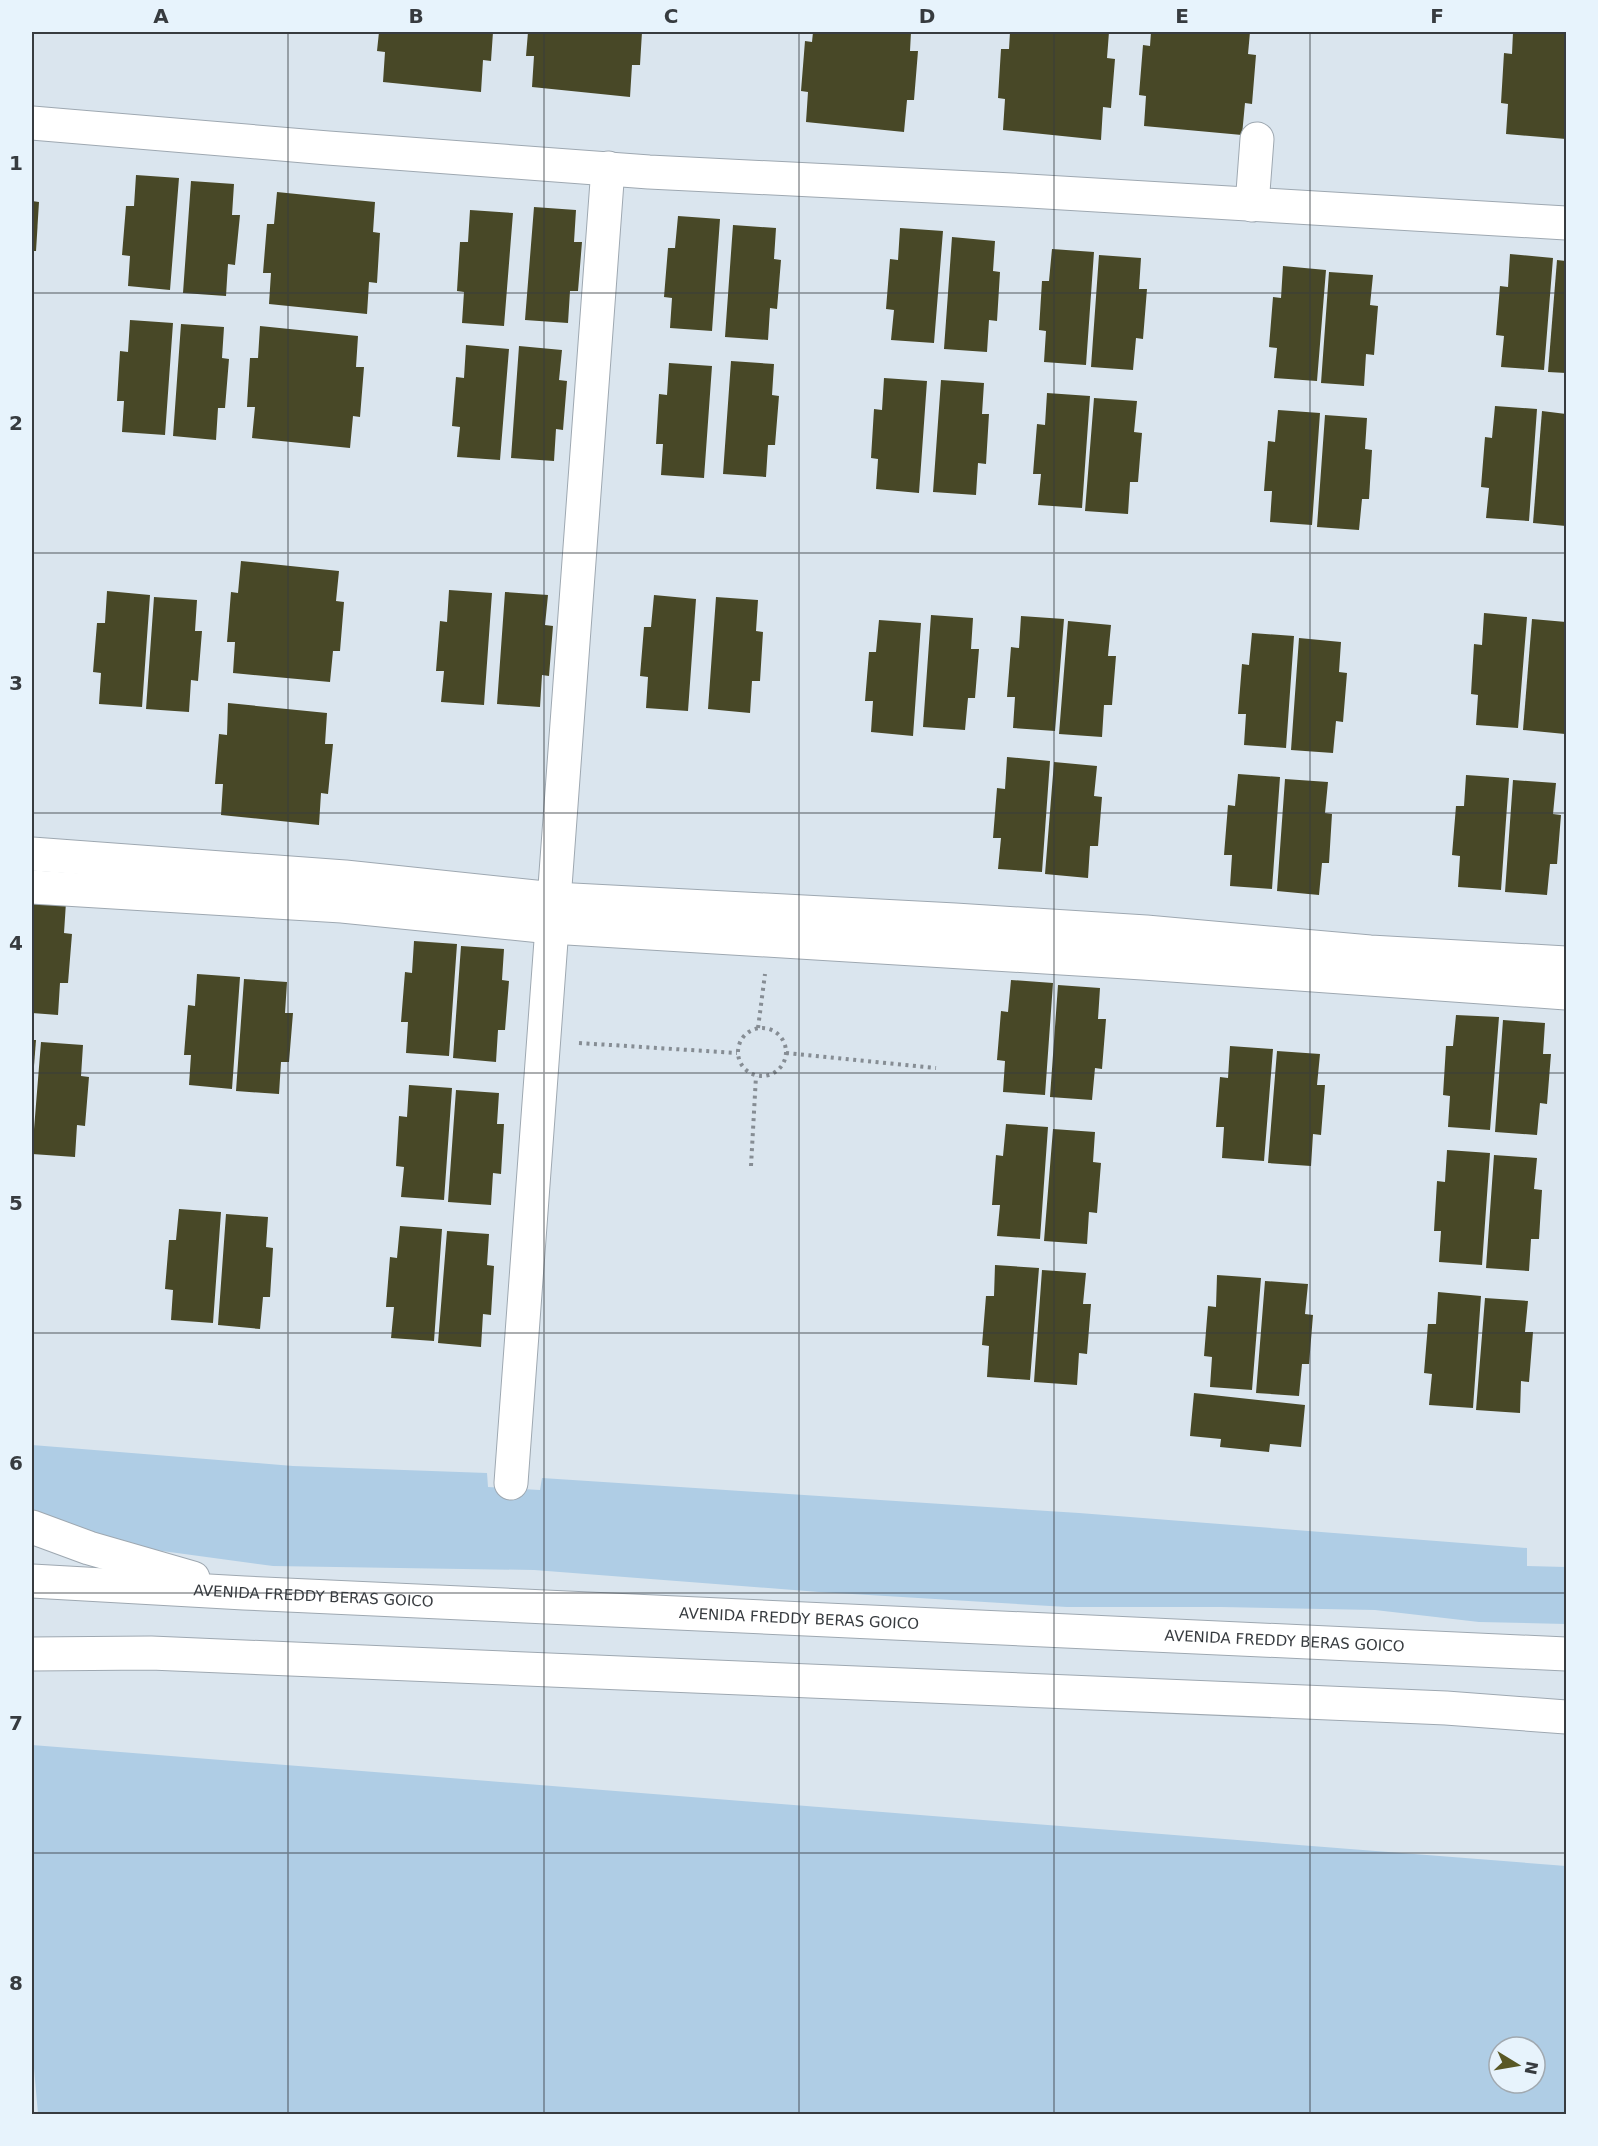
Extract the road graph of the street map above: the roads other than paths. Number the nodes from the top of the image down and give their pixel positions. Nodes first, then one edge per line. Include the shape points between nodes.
1 (32, 123) edge
2 (1257, 139) dead end
3 (608, 168) junction
4 (1252, 205) junction
5 (1566, 223) edge
6 (32, 854) edge
7 (120, 876) junction
8 (32, 887) edge
9 (553, 913) junction
10 (1566, 963) edge
11 (1369, 966) junction
12 (1566, 993) edge
13 (511, 1483) dead end
14 (32, 1527) edge
15 (32, 1581) edge
16 (244, 1593) junction
17 (32, 1654) edge
18 (1566, 1654) edge
19 (1566, 1717) edge

1 - 3 street
2 - 4 street
3 - 4 street
3 - 9 street
4 - 5 street
6 - 7 street
7 - 8 street
7 - 9 street via 344,891
9 - 11 street via 1144,947
9 - 13 street
10 - 11 street
11 - 12 street
14 - 16 street via 89,1548
15 - 16 street, AVENIDA FREDDY BERAS GOICO
16 - 18 street, AVENIDA FREDDY BERAS GOICO
17 - 19 street via 163,1653 1434,1707

